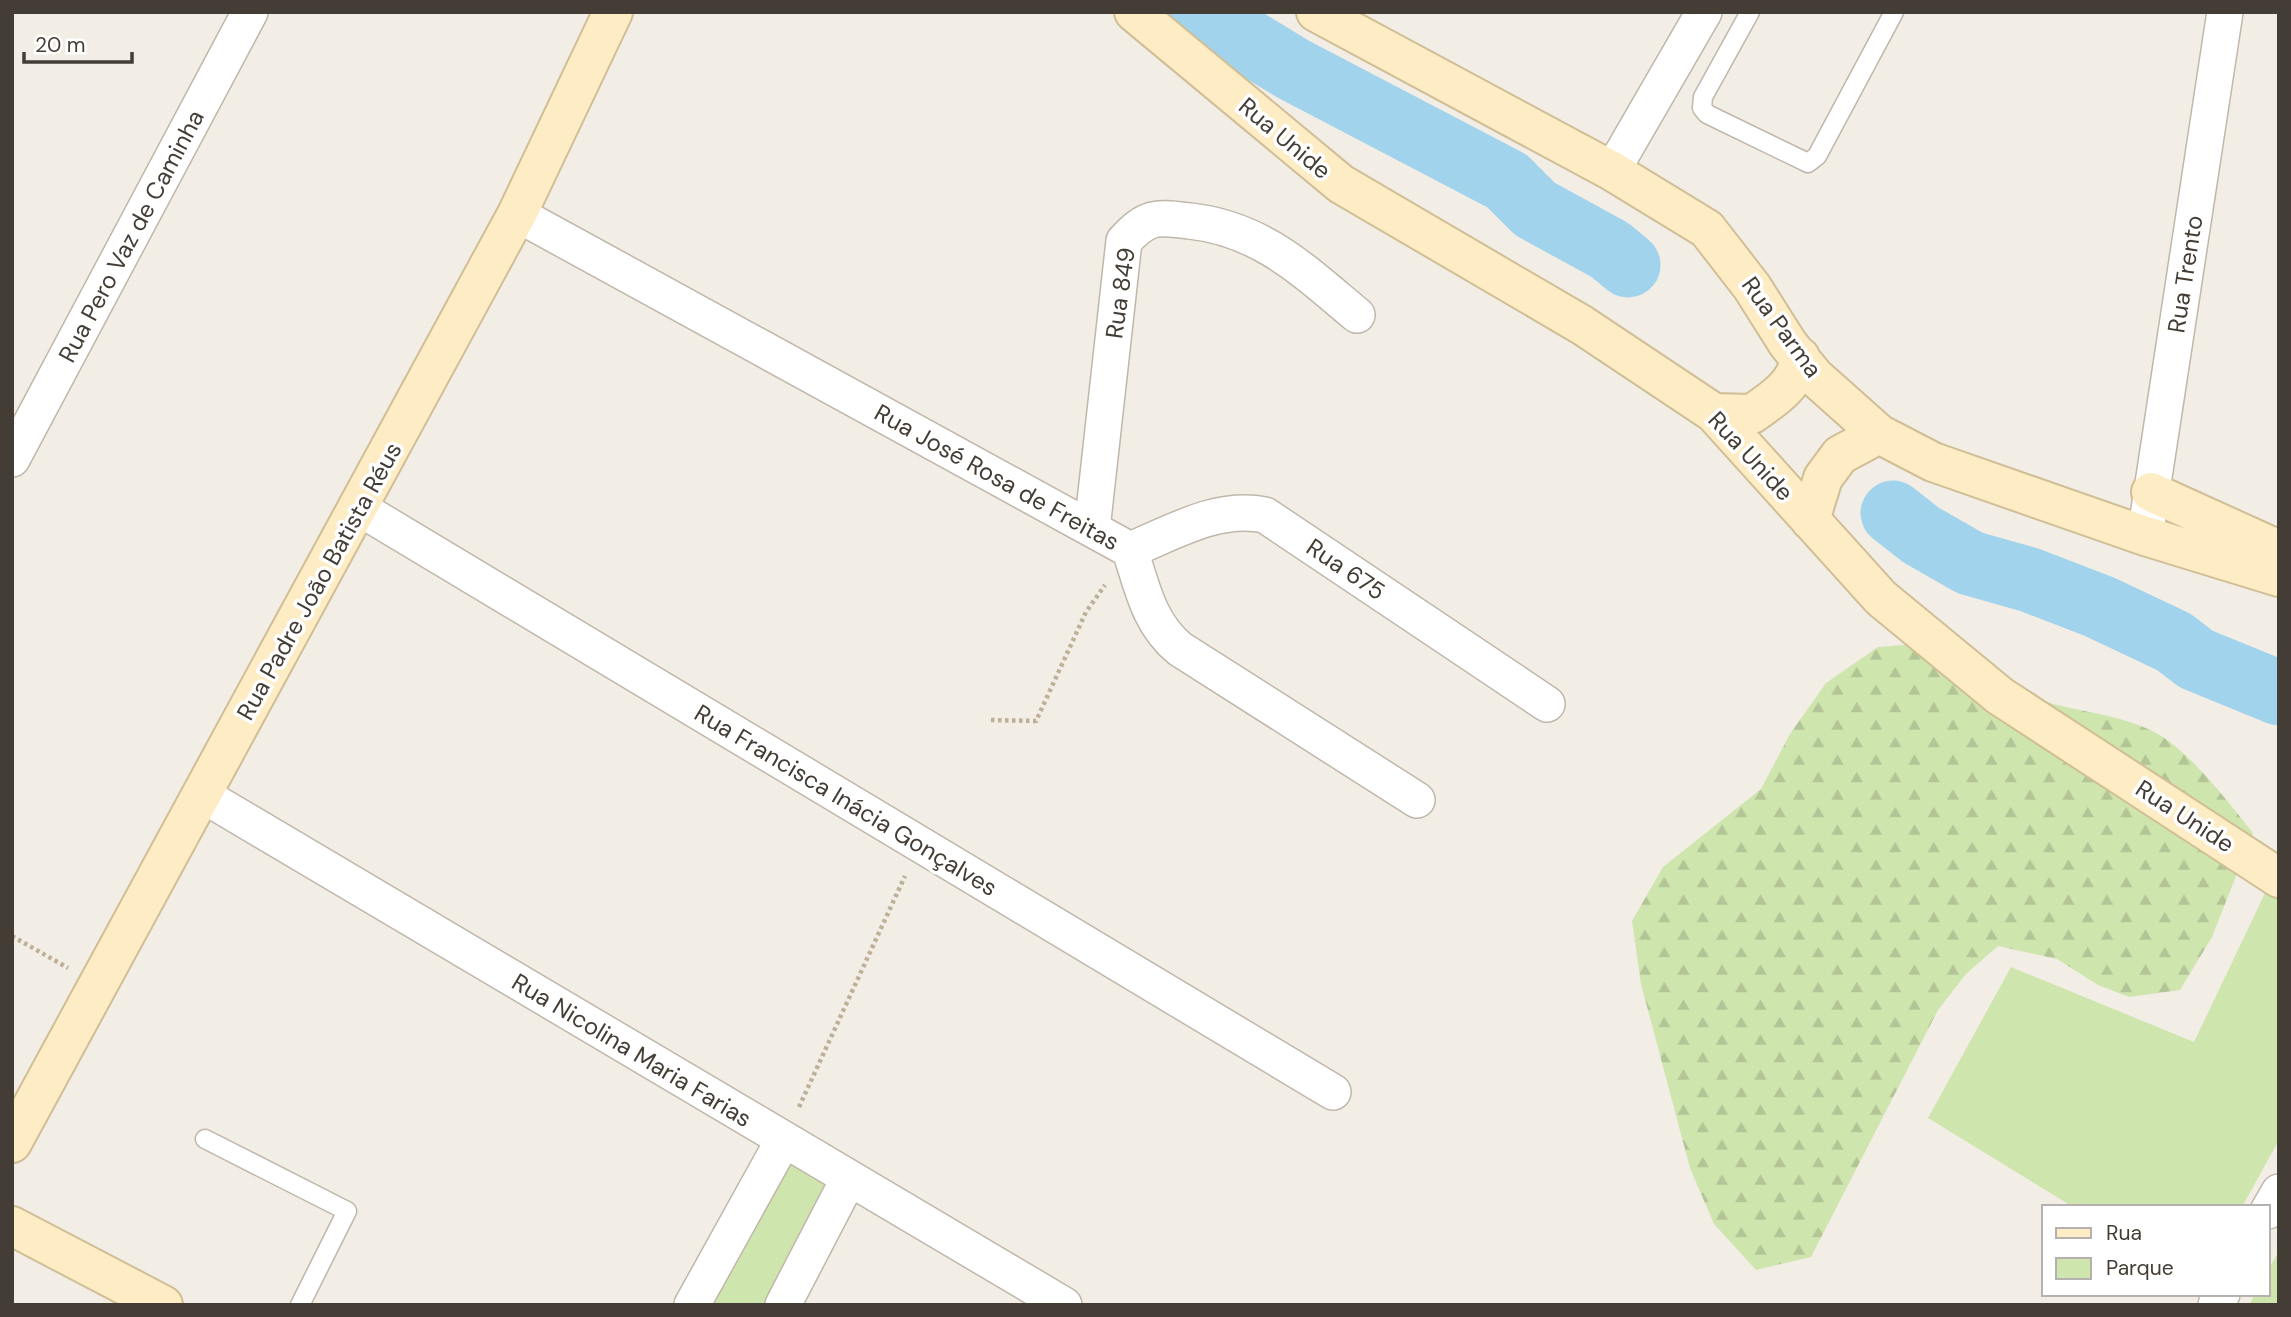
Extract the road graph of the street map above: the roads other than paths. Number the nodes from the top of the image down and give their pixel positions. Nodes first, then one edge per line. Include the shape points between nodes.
1 (250, 12) edge
2 (613, 12) edge
3 (1134, 12) edge
4 (1316, 12) edge
5 (1704, 12) edge
6 (1750, 12) edge
7 (1894, 12) edge
8 (2225, 12) edge
9 (1612, 171) junction
10 (517, 214) junction
11 (1357, 315) dead end
12 (1800, 357) junction
13 (1714, 413) junction
14 (1879, 434) junction
15 (12, 459) edge
16 (2151, 492) junction
17 (359, 508) junction
18 (1810, 520) junction
19 (1092, 529) junction
20 (2145, 536) junction
21 (1129, 550) junction
22 (2279, 550) edge
23 (2279, 577) edge
24 (1546, 704) dead end
25 (201, 794) junction
26 (1417, 800) dead end
27 (2279, 878) edge
28 (1333, 1092) dead end
29 (205, 1139) dead end
30 (784, 1139) junction
31 (12, 1143) edge
32 (849, 1178) junction
33 (2279, 1192) edge
34 (2270, 1208) edge
35 (12, 1226) edge
36 (163, 1305) edge
37 (300, 1305) edge
38 (692, 1305) edge
39 (783, 1305) edge
40 (1064, 1305) edge

1 - 15 street, Rua Pero Vaz de Caminha
2 - 10 main road, Rua Padre João Batista Réus
3 - 13 main road, Rua Unide via 1341,184 1582,325
4 - 9 main road, Rua Parma
5 - 9 street
6 - 7 lane via 1703,97 1702,108 1808,163 1817,156
8 - 16 street, Rua Trento
9 - 12 main road, Rua Parma via 1707,229
10 - 17 main road, Rua Padre João Batista Réus
10 - 19 street, Rua José Rosa de Freitas
11 - 19 street, Rua 849 via 1281,253 1248,235 1220,224 1159,217 1140,223 1124,241
12 - 13 main road via 1790,382 1752,414
12 - 14 main road, Rua Parma via 1815,377
13 - 18 main road, Rua Unide
14 - 18 main road via 1840,455 1824,478
14 - 20 main road, Rua Parma via 1934,462
16 - 20 street, Rua Trento
16 - 22 main road
17 - 25 main road, Rua Padre João Batista Réus
17 - 28 street, Rua Francisca Inácia Gonçalves
18 - 27 main road, Rua Unide via 1881,598 2000,696
19 - 21 street, Rua José Rosa de Freitas
20 - 23 main road, Rua Parma
21 - 24 street, Rua 675 via 1216,515 1244,510 1265,515
21 - 26 street, Rua José Rosa de Freitas via 1164,637
25 - 30 street, Rua Nicolina Maria Farias
25 - 31 main road, Rua Padre João Batista Réus
29 - 37 lane via 347,1212
30 - 32 street, Rua Nicolina Maria Farias
30 - 38 street
32 - 39 street
32 - 40 street, Rua Nicolina Maria Farias
33 - 34 street
35 - 36 main road

